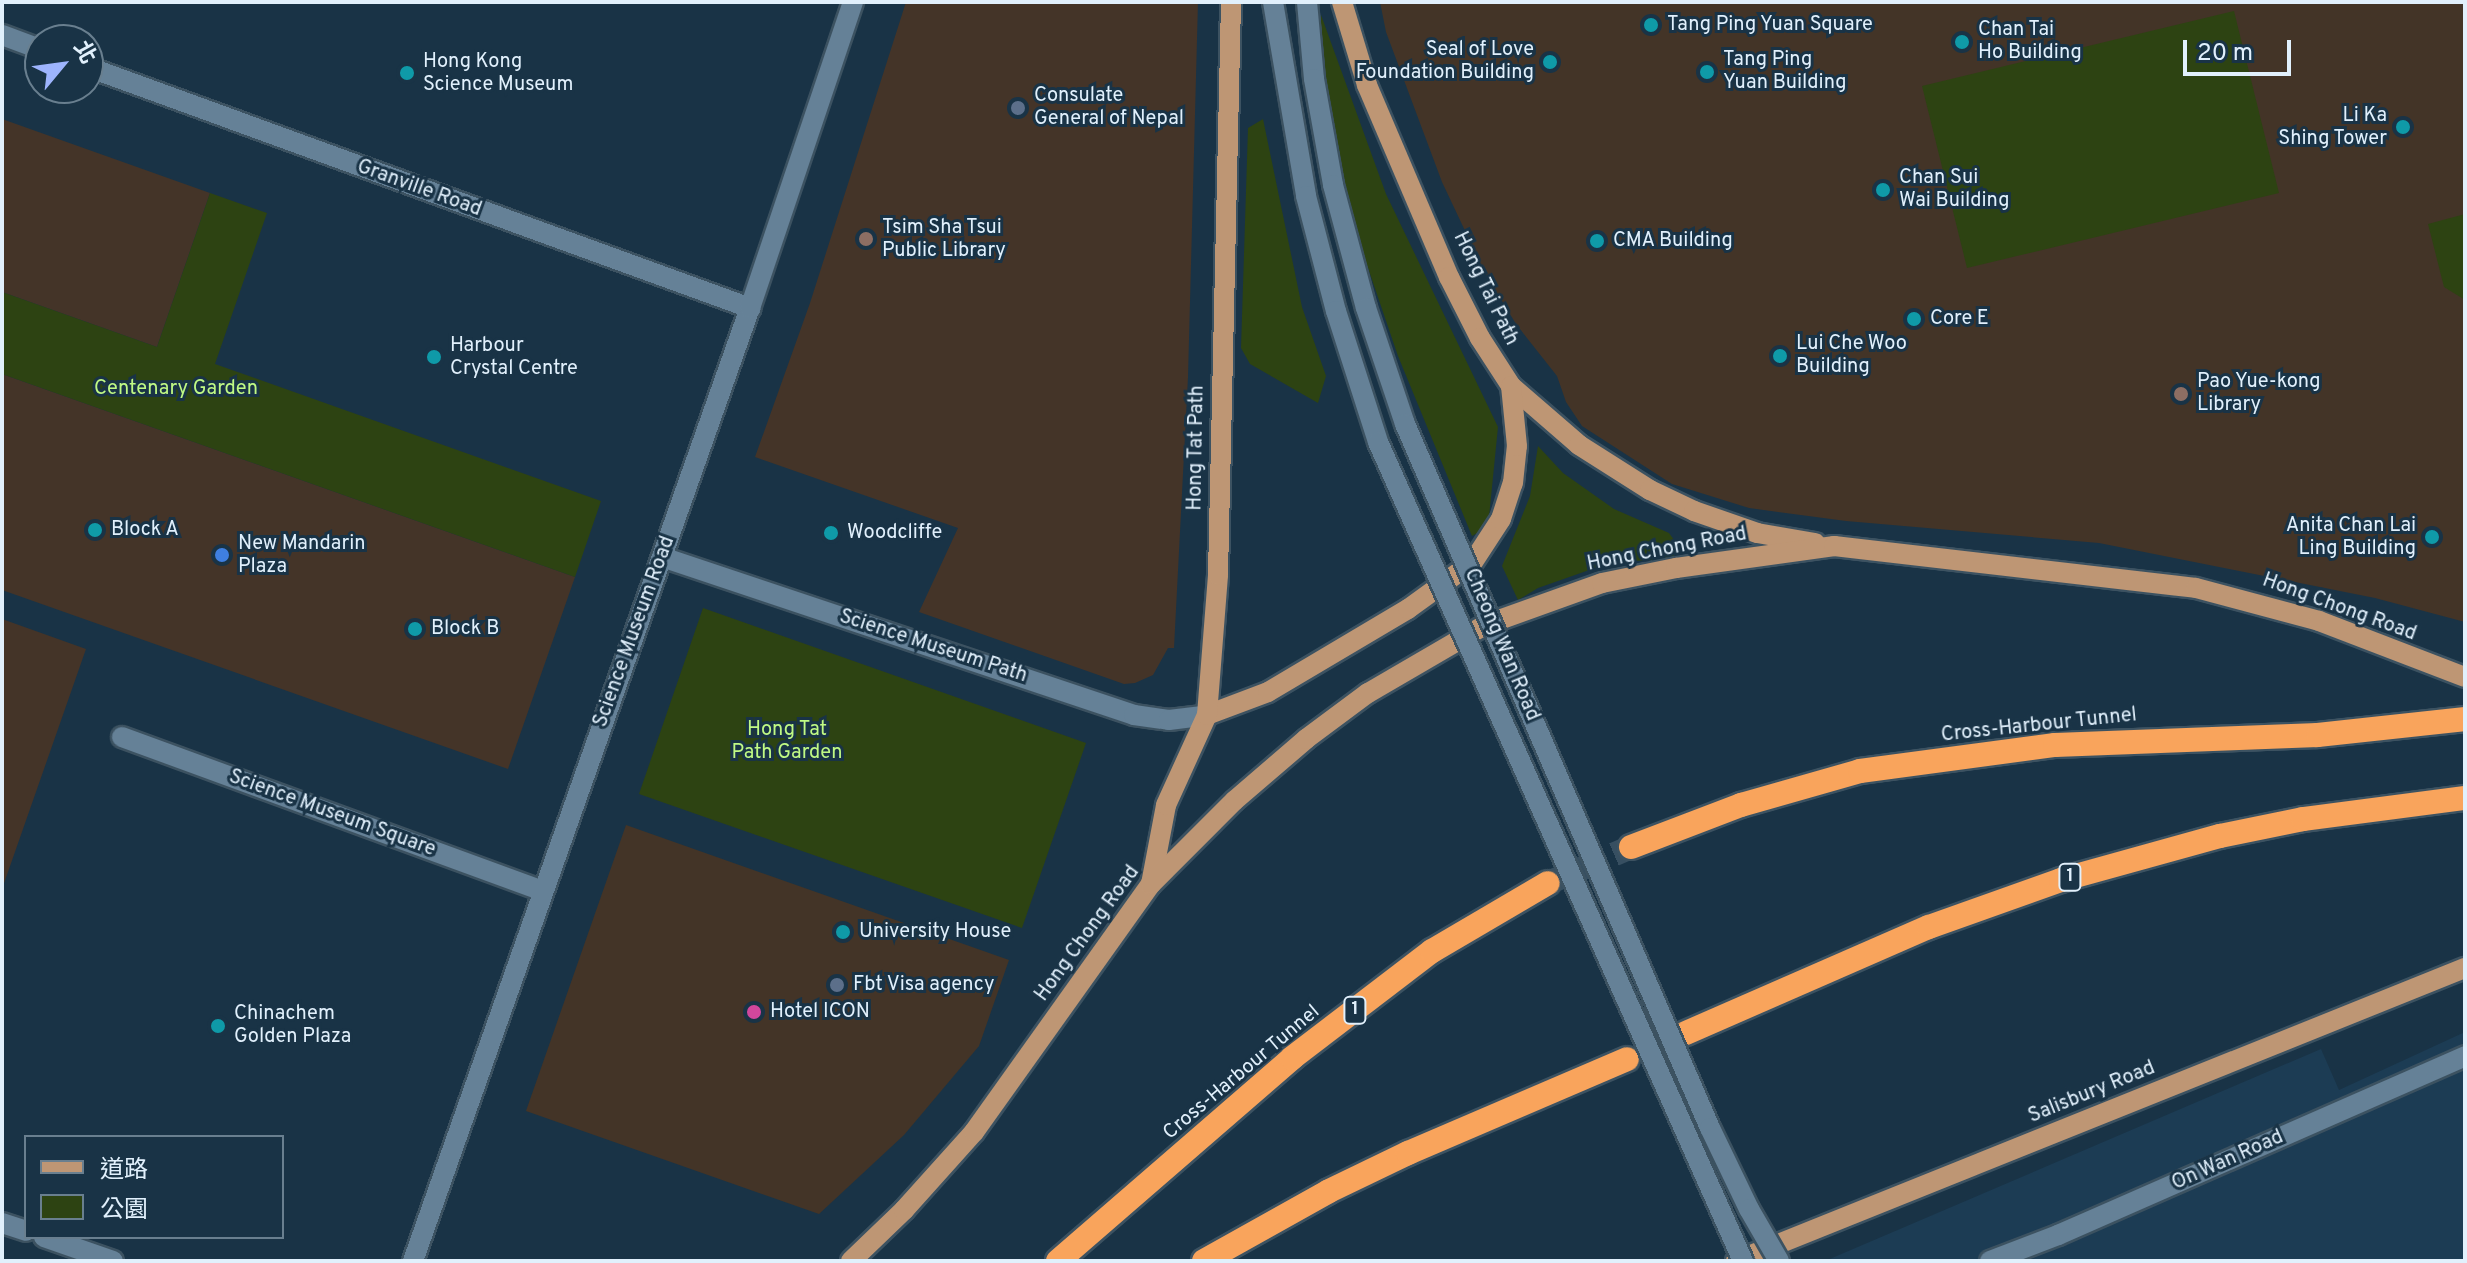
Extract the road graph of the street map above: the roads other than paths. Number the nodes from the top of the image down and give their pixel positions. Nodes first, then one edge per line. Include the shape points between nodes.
1 (853, 2) edge
2 (1231, 2) edge
3 (1273, 2) edge
4 (1307, 2) edge
5 (1342, 2) edge
6 (2, 35) edge
7 (24, 43) edge
8 (104, 73) edge
9 (750, 308) junction
10 (1511, 386) junction
11 (1834, 546) junction
12 (662, 557) junction
13 (2465, 677) edge
14 (1207, 715) junction
15 (2465, 719) edge
16 (122, 737) dead end
17 (2465, 798) edge
18 (1631, 847) tunnel mouth
19 (1548, 883) tunnel mouth
20 (1151, 884) junction
21 (543, 891) junction
22 (2465, 968) edge
23 (1686, 1033) dead end
24 (2465, 1056) edge
25 (1627, 1059) dead end
26 (2, 1223) edge
27 (24, 1230) edge
28 (50, 1239) edge
29 (113, 1261) edge
30 (413, 1261) edge
31 (851, 1261) edge
32 (1058, 1261) edge
33 (1204, 1261) edge
34 (1736, 1261) edge
35 (1743, 1261) edge
36 (1779, 1261) edge
37 (1990, 1261) edge

1 - 9 street, Science Museum Road
2 - 14 main road, Hong Tat Path via 1218,575
3 - 35 street, Cheong Wan Road, bridge via 1306,196 1378,442
4 - 36 street, Cheong Wan Road, bridge via 1333,185 1405,424 1710,1128
5 - 10 main road, Hong Tai Path via 1367,85 1449,277
6 - 7 street
8 - 9 street, Granville Road
9 - 12 street, Science Museum Road
10 - 11 main road, Hong Tai Path via 1579,445 1663,496 1757,533
10 - 14 main road via 1517,446 1513,483 1501,519 1473,562 1421,601 1268,692
11 - 13 main road, Hong Chong Road via 2196,588 2319,621
11 - 20 main road, Hong Chong Road via 1602,583 1485,625 1368,693 1306,739
12 - 14 street, Science Museum Path via 1134,715 1169,720
12 - 21 street, Science Museum Road
14 - 20 main road, Hong Tat Path via 1166,805
15 - 18 highway, Cross-Harbour Tunnel via 2318,735 2055,745 1860,771 1741,805
16 - 21 street, Science Museum Square
17 - 23 highway, 1 via 2248,830 2061,880 1929,927
19 - 32 highway, Cross-Harbour Tunnel / 1 via 1432,951 1292,1058
20 - 31 main road, Hong Chong Road via 974,1132
21 - 30 street, Science Museum Road
22 - 34 main road, Salisbury Road
24 - 37 street, On Wan Road
25 - 33 highway via 1395,1160
26 - 27 street
28 - 29 street

